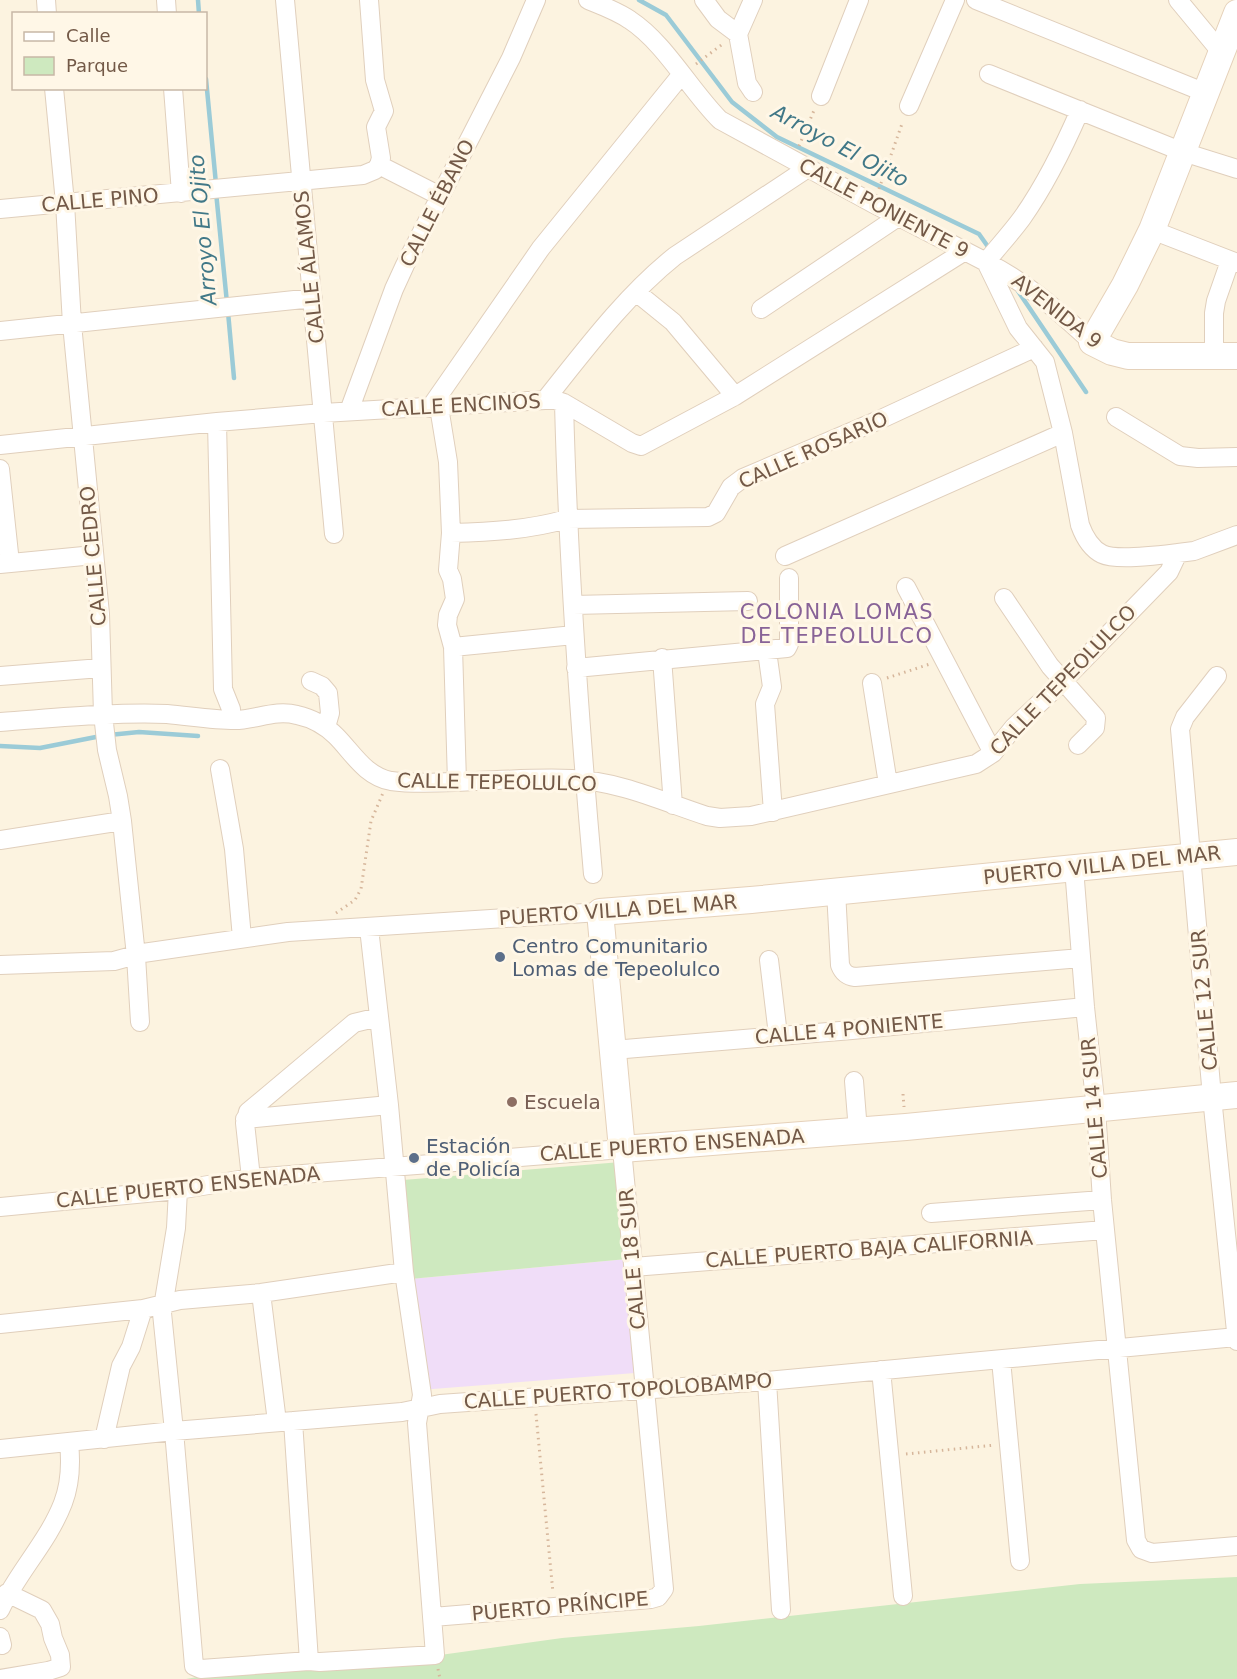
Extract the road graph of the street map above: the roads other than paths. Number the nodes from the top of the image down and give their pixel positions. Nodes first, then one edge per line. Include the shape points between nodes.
1 (285, 0) edge
2 (369, 0) edge
3 (536, 0) edge
4 (588, 0) edge
5 (704, 0) edge
6 (753, 0) edge
7 (859, 0) edge
8 (956, 0) edge
9 (975, 0) edge
10 (1178, 0) edge
11 (1236, 18) edge
12 (738, 34) junction
13 (1221, 52) junction
14 (682, 74) junction
15 (989, 74) dead end
16 (54, 90) edge
17 (173, 90) edge
18 (753, 92) dead end
19 (1206, 93) junction
20 (821, 96) road end
21 (909, 106) road end
22 (1080, 110) junction
23 (1183, 152) junction
24 (800, 164) junction
25 (379, 165) junction
26 (1237, 169) edge
27 (300, 182) junction
28 (181, 193) junction
29 (440, 195) junction
30 (64, 203) junction
31 (0, 208) edge
32 (898, 217) junction
33 (1152, 231) junction
34 (965, 251) junction
35 (986, 262) junction
36 (1234, 262) edge
37 (636, 292) junction
38 (314, 298) junction
39 (761, 309) dead end
40 (72, 324) junction
41 (0, 331) edge
42 (1092, 342) junction
43 (1034, 348) junction
44 (1226, 356) edge
45 (735, 396) junction
46 (545, 400) junction
47 (564, 403) junction
48 (435, 408) junction
49 (349, 411) junction
50 (323, 413) junction
51 (1116, 417) dead end
52 (217, 422) junction
53 (1063, 433) junction
54 (83, 438) junction
55 (0, 446) edge
56 (1237, 457) edge
57 (0, 469) edge
58 (567, 519) junction
59 (451, 533) junction
60 (334, 534) dead end
61 (1237, 534) edge
62 (1178, 554) junction
63 (94, 555) junction
64 (785, 556) dead end
65 (5, 563) edge
66 (789, 578) dead end
67 (906, 587) dead end
68 (1004, 598) dead end
69 (748, 601) dead end
70 (573, 605) junction
71 (574, 635) junction
72 (453, 647) junction
73 (767, 651) junction
74 (662, 658) junction
75 (101, 668) junction
76 (576, 668) junction
77 (0, 676) edge
78 (1217, 676) dead end
79 (310, 681) dead end
80 (1062, 681) junction
81 (872, 683) road end
82 (103, 714) junction
83 (231, 720) junction
84 (0, 722) edge
85 (326, 727) junction
86 (1078, 745) dead end
87 (993, 753) junction
88 (220, 770) dead end
89 (584, 780) junction
90 (457, 782) junction
91 (888, 784) junction
92 (673, 805) junction
93 (773, 812) junction
94 (122, 820) junction
95 (0, 840) edge
96 (1237, 852) edge
97 (1190, 856) junction
98 (1074, 868) junction
99 (593, 874) dead end
100 (836, 891) junction
101 (600, 912) junction
102 (369, 928) junction
103 (242, 938) junction
104 (136, 956) junction
105 (1081, 958) junction
106 (769, 960) dead end
107 (0, 965) edge
108 (1085, 1007) junction
109 (379, 1017) junction
110 (140, 1023) dead end
111 (778, 1035) junction
112 (613, 1050) junction
113 (854, 1081) dead end
114 (1225, 1096) edge
115 (389, 1105) junction
116 (1096, 1109) junction
117 (245, 1119) junction
118 (858, 1131) junction
119 (622, 1149) junction
120 (394, 1166) junction
121 (251, 1178) junction
122 (178, 1190) junction
123 (1102, 1200) junction
124 (0, 1207) edge
125 (931, 1213) dead end
126 (1105, 1230) junction
127 (633, 1267) junction
128 (404, 1272) junction
129 (261, 1293) junction
130 (163, 1304) junction
131 (143, 1309) junction
132 (0, 1324) edge
133 (1237, 1338) edge
134 (1119, 1348) junction
135 (1001, 1360) junction
136 (881, 1370) junction
137 (767, 1381) junction
138 (646, 1391) junction
139 (419, 1408) junction
140 (285, 1421) junction
141 (174, 1431) junction
142 (104, 1439) junction
143 (69, 1443) junction
144 (0, 1449) edge
145 (1237, 1546) edge
146 (1020, 1561) dead end
147 (903, 1596) dead end
148 (4, 1602) edge
149 (781, 1610) dead end
150 (433, 1617) junction
151 (309, 1661) junction
152 (0, 1679) edge

1 - 27 street, CALLE ÁLAMOS
2 - 25 street via 375,80 384,111 376,127
3 - 29 street, CALLE ÉBANO via 511,58
4 - 14 street, CALLE PONIENTE 9 via 631,20
5 - 12 street via 718,19
6 - 12 street
7 - 20 street
8 - 21 street
9 - 19 street
10 - 13 street
11 - 13 street
12 - 18 street via 747,83
13 - 19 street
14 - 24 street, CALLE PONIENTE 9 via 720,120
14 - 48 street via 541,248
15 - 22 street
16 - 30 street, CALLE CEDRO
17 - 28 street
19 - 23 street
22 - 23 street
22 - 35 street via 1064,147 1022,219
23 - 26 street
23 - 33 street
24 - 32 street, CALLE PONIENTE 9
24 - 37 street via 675,256
25 - 27 street, CALLE PINO via 366,175
25 - 29 street
27 - 28 street, CALLE PINO
27 - 38 street, CALLE ÁLAMOS
28 - 30 street, CALLE PINO
29 - 49 street, CALLE ÉBANO via 394,289
30 - 31 street, CALLE PINO
30 - 40 street, CALLE CEDRO
32 - 34 street, CALLE PONIENTE 9
32 - 39 street
33 - 36 street
33 - 42 street
34 - 35 street, CALLE PONIENTE 9
34 - 45 street, CALLE ENCINOS
35 - 42 street, AVENIDA 9 via 1025,284
35 - 43 street, CALLE PONIENTE 9 via 1018,328
36 - 44 street via 1214,313
37 - 45 street via 673,322
37 - 46 street
38 - 40 street
38 - 50 street, CALLE ÁLAMOS
40 - 41 street
40 - 54 street, CALLE CEDRO
42 - 44 street, AVENIDA 9 via 1128,356
43 - 53 street, CALLE PONIENTE 9 via 1045,362
43 - 58 street, CALLE ROSARIO via 743,478 731,487 716,513 708,517
45 - 47 street, CALLE ENCINOS via 641,446
46 - 47 street, CALLE ENCINOS
46 - 48 street, CALLE ENCINOS
47 - 58 street
48 - 49 street, CALLE ENCINOS
48 - 59 street via 448,462
49 - 50 street, CALLE ENCINOS
50 - 52 street, CALLE ENCINOS
50 - 60 street, CALLE ÁLAMOS
51 - 56 street via 1180,456
52 - 54 street, CALLE ENCINOS
52 - 83 street via 223,689
53 - 62 street, CALLE PONIENTE 9 via 1080,525 1093,547 1112,556
53 - 64 street
54 - 55 street, CALLE ENCINOS
54 - 63 street, CALLE CEDRO
57 - 65 street
58 - 59 street, CALLE ROSARIO via 494,532
58 - 70 street
59 - 72 street via 448,570 455,599 447,625
61 - 62 street
62 - 80 street, CALLE TEPEOLULCO via 1169,572
63 - 65 street
63 - 75 street, CALLE CEDRO
66 - 73 street via 789,644
67 - 87 street
68 - 80 street
69 - 70 street
70 - 71 street
71 - 72 street
71 - 76 street
72 - 90 street
73 - 74 street
73 - 93 street via 772,687 766,698
74 - 76 street
74 - 92 street
75 - 77 street
75 - 82 street, CALLE CEDRO
76 - 89 street
78 - 97 street, CALLE 12 SUR via 1180,729
79 - 85 street via 328,693 330,713
80 - 86 street via 1096,718 1095,728
80 - 87 street, CALLE TEPEOLULCO
81 - 91 street
82 - 83 street, CALLE TEPEOLULCO via 168,714
82 - 84 street, CALLE TEPEOLULCO
82 - 94 street, CALLE CEDRO
83 - 85 street, CALLE TEPEOLULCO via 284,712
85 - 90 street, CALLE TEPEOLULCO via 359,763 388,780 416,784
87 - 91 street, CALLE TEPEOLULCO via 976,764
88 - 103 street via 234,849
89 - 90 street, CALLE TEPEOLULCO
89 - 92 street, CALLE TEPEOLULCO via 606,783
89 - 99 street
91 - 93 street, CALLE TEPEOLULCO
92 - 93 street, CALLE TEPEOLULCO via 720,818
94 - 95 street
94 - 104 street, CALLE CEDRO
96 - 97 street, PUERTO VILLA DEL MAR
97 - 98 street, PUERTO VILLA DEL MAR
97 - 114 street, CALLE 12 SUR
98 - 100 street, PUERTO VILLA DEL MAR
98 - 105 street, CALLE 14 SUR
100 - 101 street, PUERTO VILLA DEL MAR
100 - 105 street via 840,965 849,976
101 - 102 street, PUERTO VILLA DEL MAR
101 - 112 street, CALLE 18 SUR
102 - 103 street, PUERTO VILLA DEL MAR
102 - 109 street
103 - 104 street, PUERTO VILLA DEL MAR
104 - 107 street, PUERTO VILLA DEL MAR via 114,961
104 - 110 street, CALLE CEDRO
105 - 108 street, CALLE 14 SUR
106 - 111 street
108 - 111 street, CALLE 4 PONIENTE
108 - 116 street, CALLE 14 SUR
109 - 115 street
109 - 117 street via 354,1023 254,1105
111 - 112 street, CALLE 4 PONIENTE
112 - 119 street, CALLE 18 SUR
113 - 118 street
114 - 116 street, CALLE PUERTO ENSENADA
114 - 133 street, CALLE 12 SUR
115 - 117 street
115 - 120 street
116 - 118 street, CALLE PUERTO ENSENADA
116 - 123 street, CALLE 14 SUR
117 - 121 street
118 - 119 street, CALLE PUERTO ENSENADA
119 - 120 street, CALLE PUERTO ENSENADA
119 - 127 street, CALLE 18 SUR
120 - 121 street, CALLE PUERTO ENSENADA
120 - 128 street
121 - 122 street, CALLE PUERTO ENSENADA
122 - 124 street, CALLE PUERTO ENSENADA
122 - 130 street
123 - 125 street
123 - 126 street, CALLE 14 SUR
126 - 127 street, CALLE PUERTO BAJA CALIFORNIA
126 - 134 street, CALLE 14 SUR
127 - 138 street, CALLE 18 SUR
128 - 129 street
128 - 139 street via 422,1395
129 - 130 street
129 - 140 street
130 - 131 street
130 - 141 street
131 - 132 street
131 - 142 street via 121,1366
133 - 134 street, CALLE PUERTO TOPOLOBAMPO
134 - 135 street, CALLE PUERTO TOPOLOBAMPO
134 - 145 street, CALLE 14 SUR via 1136,1540 1141,1549 1152,1553
135 - 136 street, CALLE PUERTO TOPOLOBAMPO
135 - 146 street
136 - 137 street, CALLE PUERTO TOPOLOBAMPO
136 - 147 street
137 - 138 street, CALLE PUERTO TOPOLOBAMPO
137 - 149 street
138 - 139 street, CALLE PUERTO TOPOLOBAMPO
138 - 150 street, PUERTO PRÍNCIPE via 664,1589 658,1597
139 - 140 street, CALLE PUERTO TOPOLOBAMPO
139 - 150 street
140 - 141 street, CALLE PUERTO TOPOLOBAMPO
140 - 151 street
141 - 142 street, CALLE PUERTO TOPOLOBAMPO
141 - 151 street via 194,1666 201,1669
142 - 143 street, CALLE PUERTO TOPOLOBAMPO
143 - 144 street, CALLE PUERTO TOPOLOBAMPO
143 - 148 street via 64,1502
148 - 152 street via 42,1610 50,1624 61,1666
150 - 151 street via 435,1655

